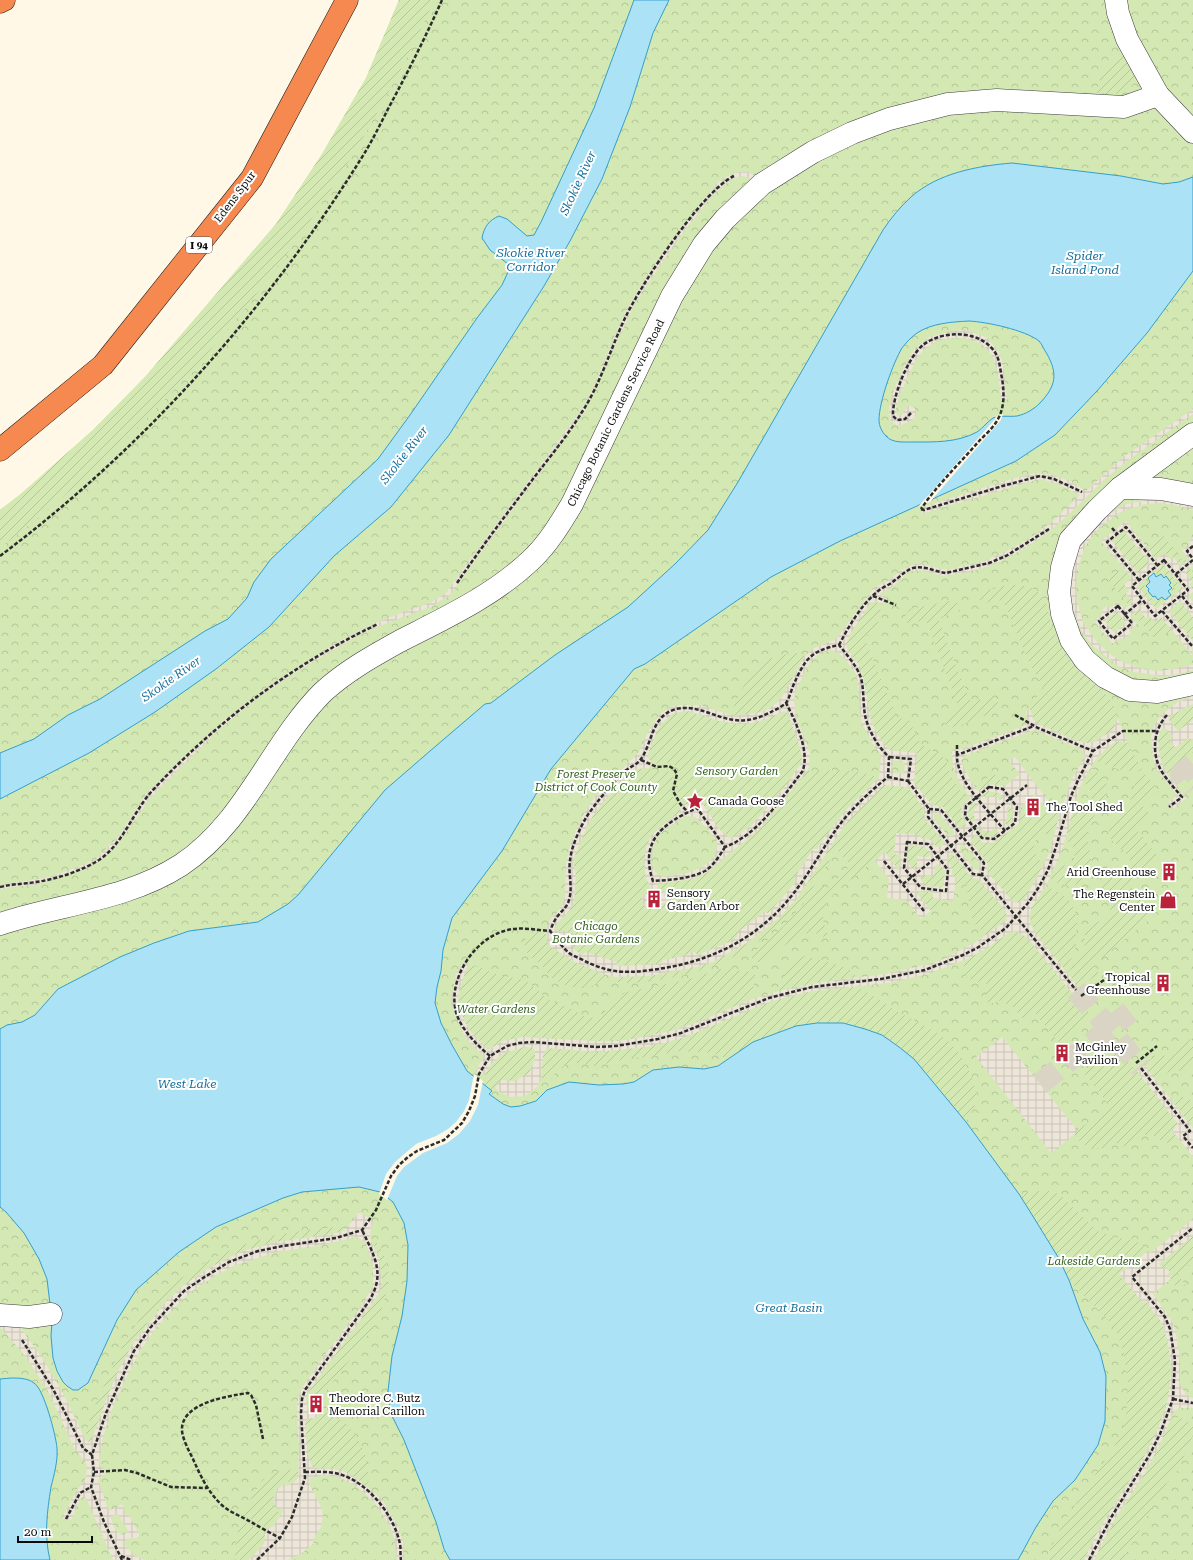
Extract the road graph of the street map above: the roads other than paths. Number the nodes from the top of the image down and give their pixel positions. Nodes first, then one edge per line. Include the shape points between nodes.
1 (4, 0) edge
2 (348, 0) edge
3 (1116, 0) edge
4 (0, 2) edge
5 (1158, 95) junction
6 (1193, 132) edge
7 (1193, 434) edge
8 (0, 450) edge
9 (1120, 488) junction
10 (1193, 495) edge
11 (1193, 684) edge
12 (0, 924) edge
13 (51, 1314) dead end
14 (0, 1315) edge

1 - 4 highway
2 - 8 highway, Edens Spur / I 94 via 252,178 103,366
3 - 5 lane via 1128,39
5 - 6 lane
5 - 12 lane, Chicago Botanic Gardens Service Road via 1124,107 997,100 948,104 888,119 852,133 813,152 762,184 725,219 688,268 672,296 572,504 555,532 532,560 472,603 350,670 324,692 300,720 246,799 219,831 180,865 134,888
7 - 9 lane
9 - 10 lane
9 - 11 lane via 1070,540 1062,567 1059,592 1070,640 1085,660 1105,677 1130,690 1156,692
13 - 14 lane via 29,1317

